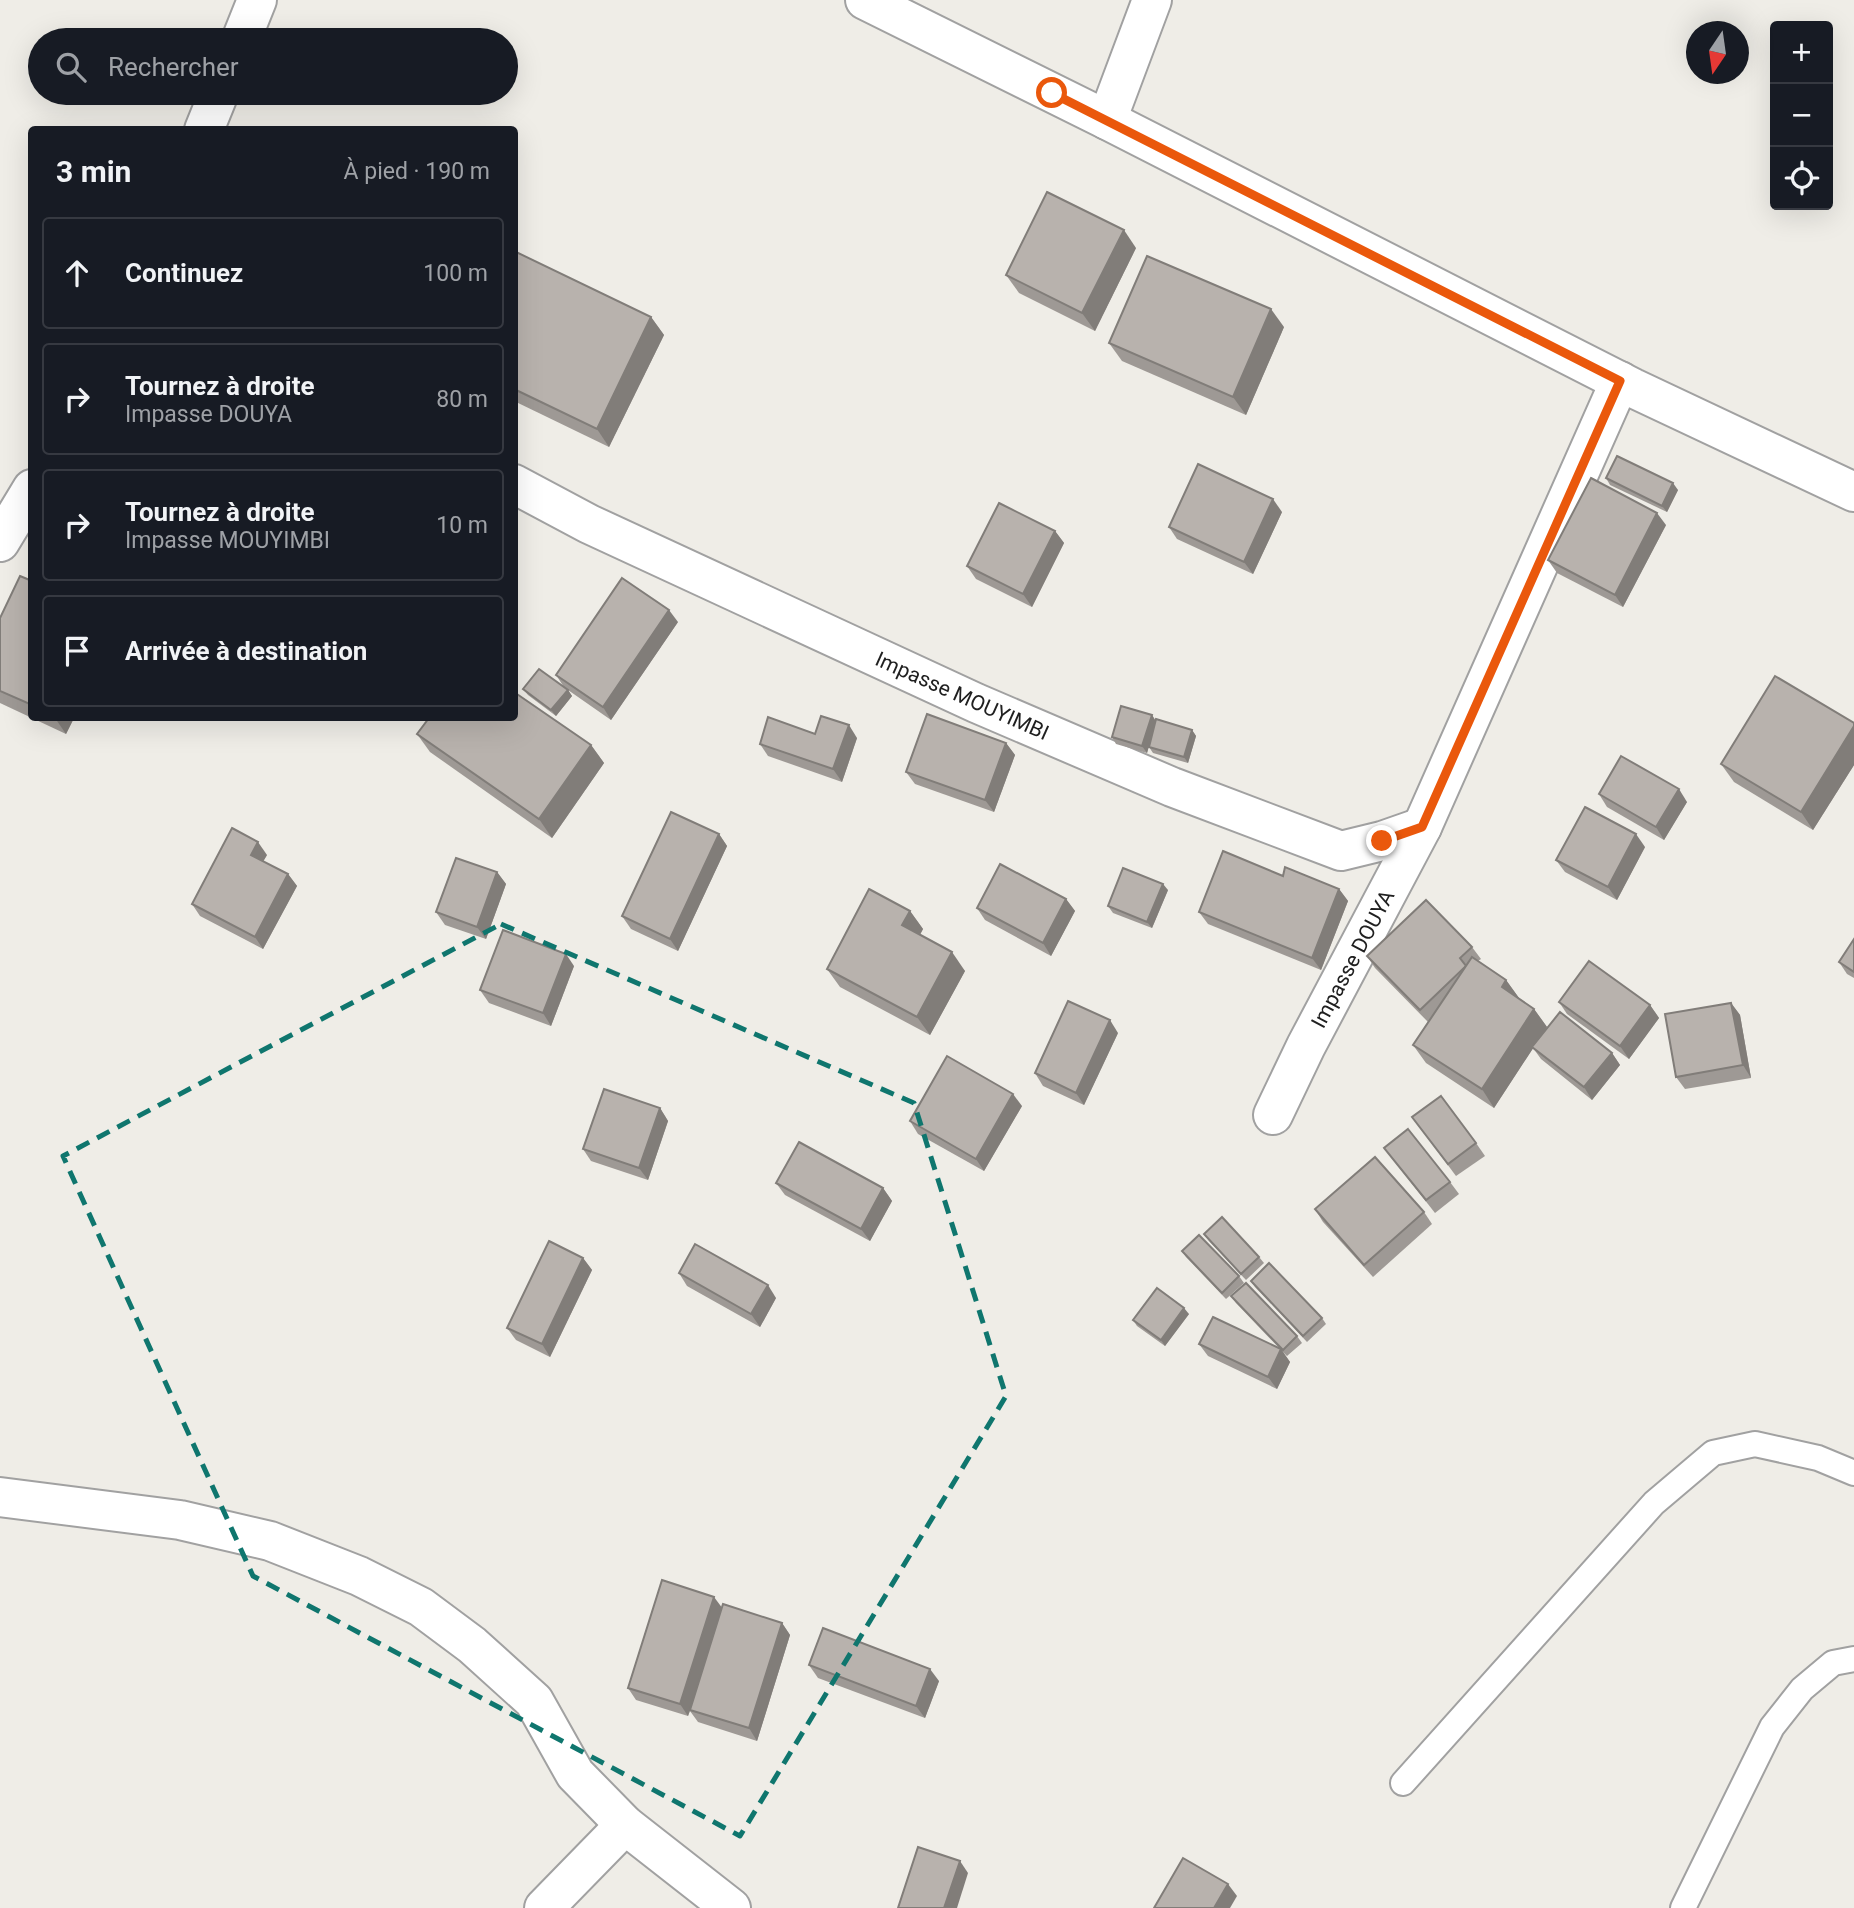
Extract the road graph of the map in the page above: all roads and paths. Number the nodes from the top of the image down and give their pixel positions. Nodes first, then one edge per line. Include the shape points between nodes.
1 (257, 0) edge
2 (865, 0) edge
3 (1152, 0) edge
4 (246, 28) edge
5 (214, 105) edge
6 (1107, 120) junction
7 (206, 126) edge
8 (1620, 381) junction
9 (518, 486) edge
10 (1854, 492) edge
11 (28, 496) edge
12 (0, 542) edge
13 (1422, 827) junction
14 (1273, 1115) dead end
15 (1854, 1473) edge
16 (0, 1497) edge
17 (1854, 1659) edge
18 (1402, 1783) dead end
19 (625, 1825) junction
20 (544, 1908) edge
21 (731, 1908) edge
22 (1683, 1908) edge

1 - 4 street
2 - 6 street
3 - 6 street
5 - 7 street
6 - 8 street
8 - 10 street
8 - 13 street, Impasse DOUYA
9 - 13 street, Impasse MOUYIMBI via 589,524 963,698 1185,792 1341,851
11 - 12 street
13 - 14 street, Impasse DOUYA
15 - 18 lane via 1818,1458 1755,1444 1713,1452 1654,1503
16 - 19 street via 180,1520 270,1541 359,1576 421,1607 534,1701 575,1774
17 - 22 lane via 1833,1663 1802,1689 1772,1727
19 - 20 street
19 - 21 street

